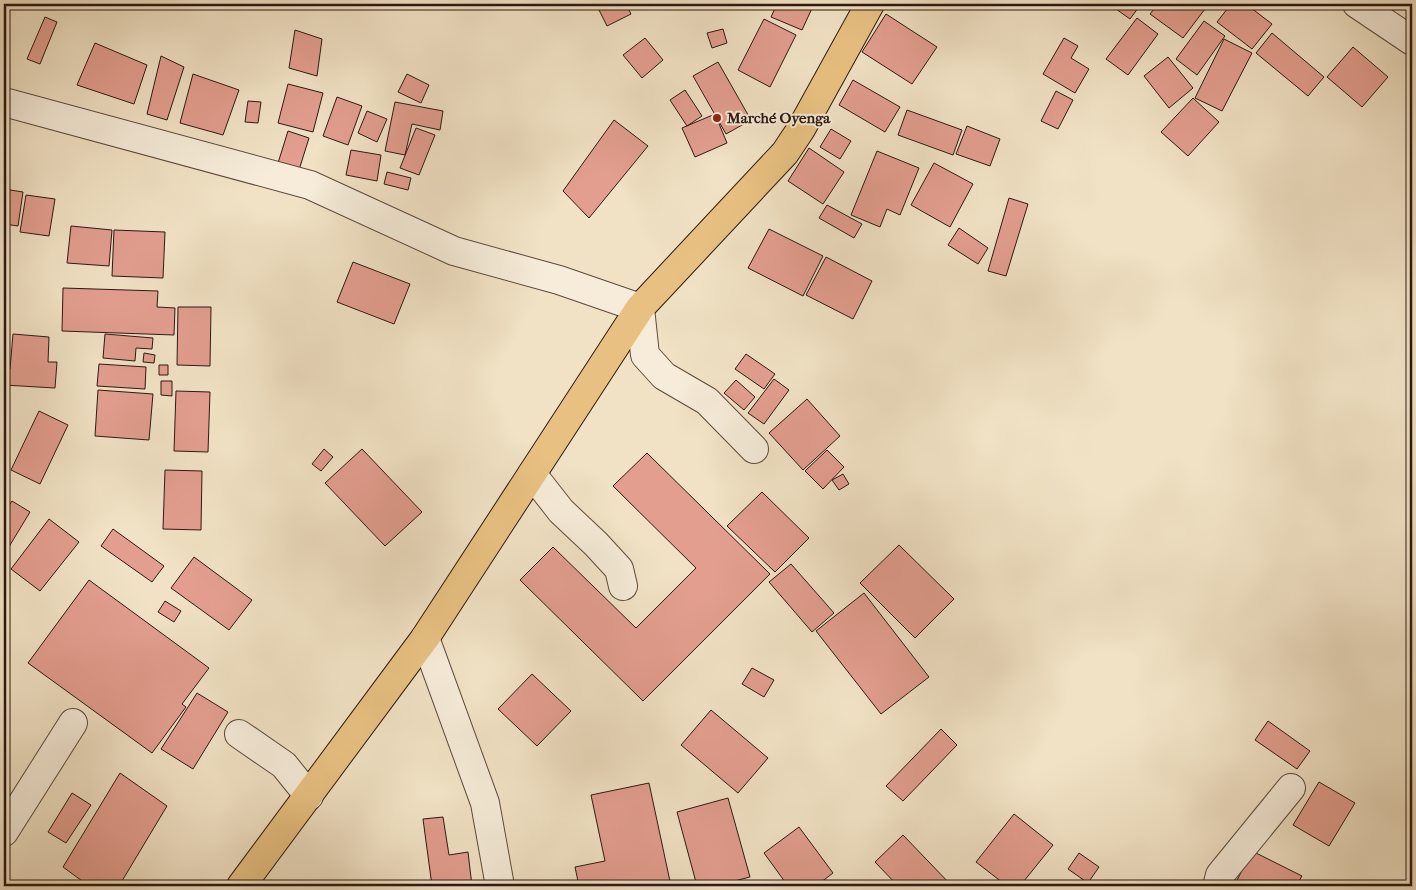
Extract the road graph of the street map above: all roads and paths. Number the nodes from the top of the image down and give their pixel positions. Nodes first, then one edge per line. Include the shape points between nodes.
1 (870, 4) edge
2 (1357, 4) edge
3 (1412, 41) edge
4 (4, 102) edge
5 (640, 308) junction
6 (754, 449) dead end
7 (532, 474) junction
8 (624, 586) dead end
9 (425, 638) junction
10 (73, 723) dead end
11 (239, 734) dead end
12 (1291, 788) dead end
13 (309, 796) junction
14 (4, 832) edge
15 (241, 886) edge
16 (500, 886) edge
17 (1218, 886) edge

1 - 5 main road via 785,153
2 - 3 street
4 - 5 street via 310,185 454,251 559,280
5 - 6 street via 645,354 664,376 707,401
5 - 7 main road
7 - 8 street via 561,511 619,569
7 - 9 main road
9 - 13 main road
9 - 16 street via 484,803
10 - 14 street
11 - 13 street via 284,765
12 - 17 street via 1220,875
13 - 15 main road

